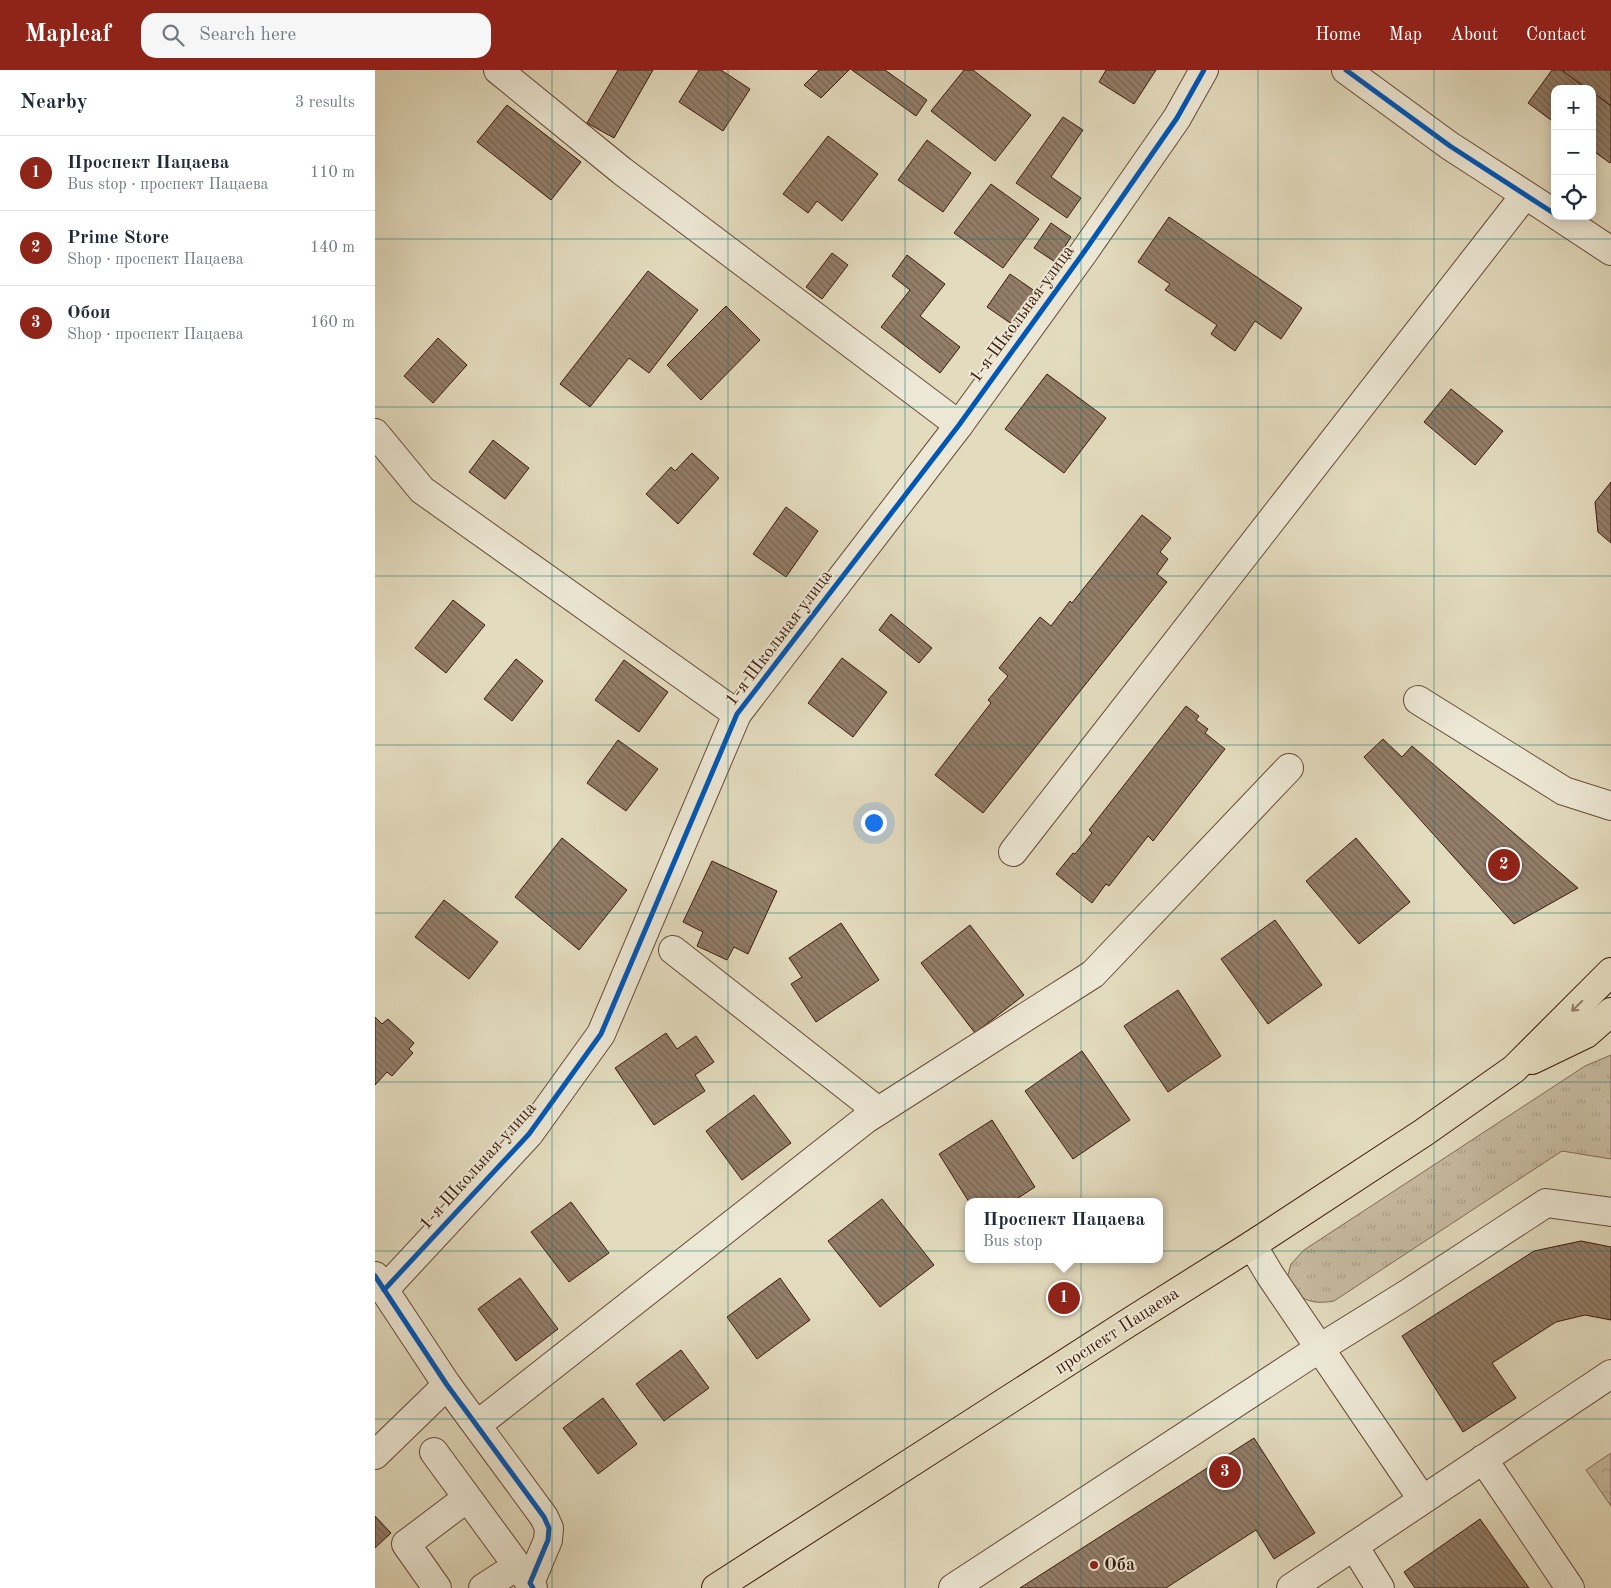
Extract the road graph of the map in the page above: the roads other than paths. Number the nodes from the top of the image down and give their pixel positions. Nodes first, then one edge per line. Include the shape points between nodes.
1 (499, 70) edge
2 (1205, 70) edge
3 (1346, 70) edge
4 (1525, 195) junction
5 (1551, 212) edge
6 (1564, 220) edge
7 (1611, 251) edge
8 (959, 424) junction
9 (375, 433) edge
10 (1418, 700) dead end
11 (737, 714) junction
12 (1289, 768) dead end
13 (1611, 806) edge
14 (1013, 852) dead end
15 (673, 950) dead end
16 (1611, 972) edge
17 (1611, 1012) edge
18 (1611, 1023) edge
19 (1586, 1034) junction
20 (1514, 1069) junction
21 (878, 1111) junction
22 (1611, 1212) edge
23 (1252, 1245) junction
24 (379, 1283) edge
25 (1320, 1348) junction
26 (1611, 1374) edge
27 (447, 1385) junction
28 (477, 1425) junction
29 (434, 1452) dead end
30 (375, 1455) edge
31 (1483, 1459) junction
32 (467, 1498) junction
33 (1422, 1499) junction
34 (1354, 1546) junction
35 (527, 1579) edge
36 (437, 1588) edge
37 (483, 1588) edge
38 (716, 1588) edge
39 (953, 1588) edge
40 (1291, 1588) edge
41 (1380, 1588) edge
42 (1570, 1588) edge

1 - 8 street via 622,171
2 - 8 street, 1-я Школьная улица via 1145,165
3 - 4 street via 1450,146
4 - 5 street
4 - 14 street
6 - 7 street
8 - 11 street, 1-я Школьная улица
9 - 11 street via 421,490
10 - 13 street via 1564,791
11 - 24 street, 1-я Школьная улица via 601,1034 529,1134
12 - 21 street via 1093,974
15 - 21 street
16 -> 20 main road, проспект Пацаева
17 - 19 main road, проспект Пацаева
18 - 19 main road
19 - 20 main road, проспект Пацаева
20 - 23 main road, проспект Пацаева
21 - 28 street
22 - 25 street via 1546,1203
23 - 25 street
23 - 38 main road, проспект Пацаева
24 - 27 street
25 - 33 street
25 - 39 street
26 - 31 street
27 - 28 street
27 - 30 street
28 - 35 street via 549,1528 548,1540
29 - 32 street
31 - 33 street
31 - 42 street
32 - 35 street
32 - 36 street via 406,1544
33 - 34 street
34 - 40 street
34 - 41 street
35 - 37 street

